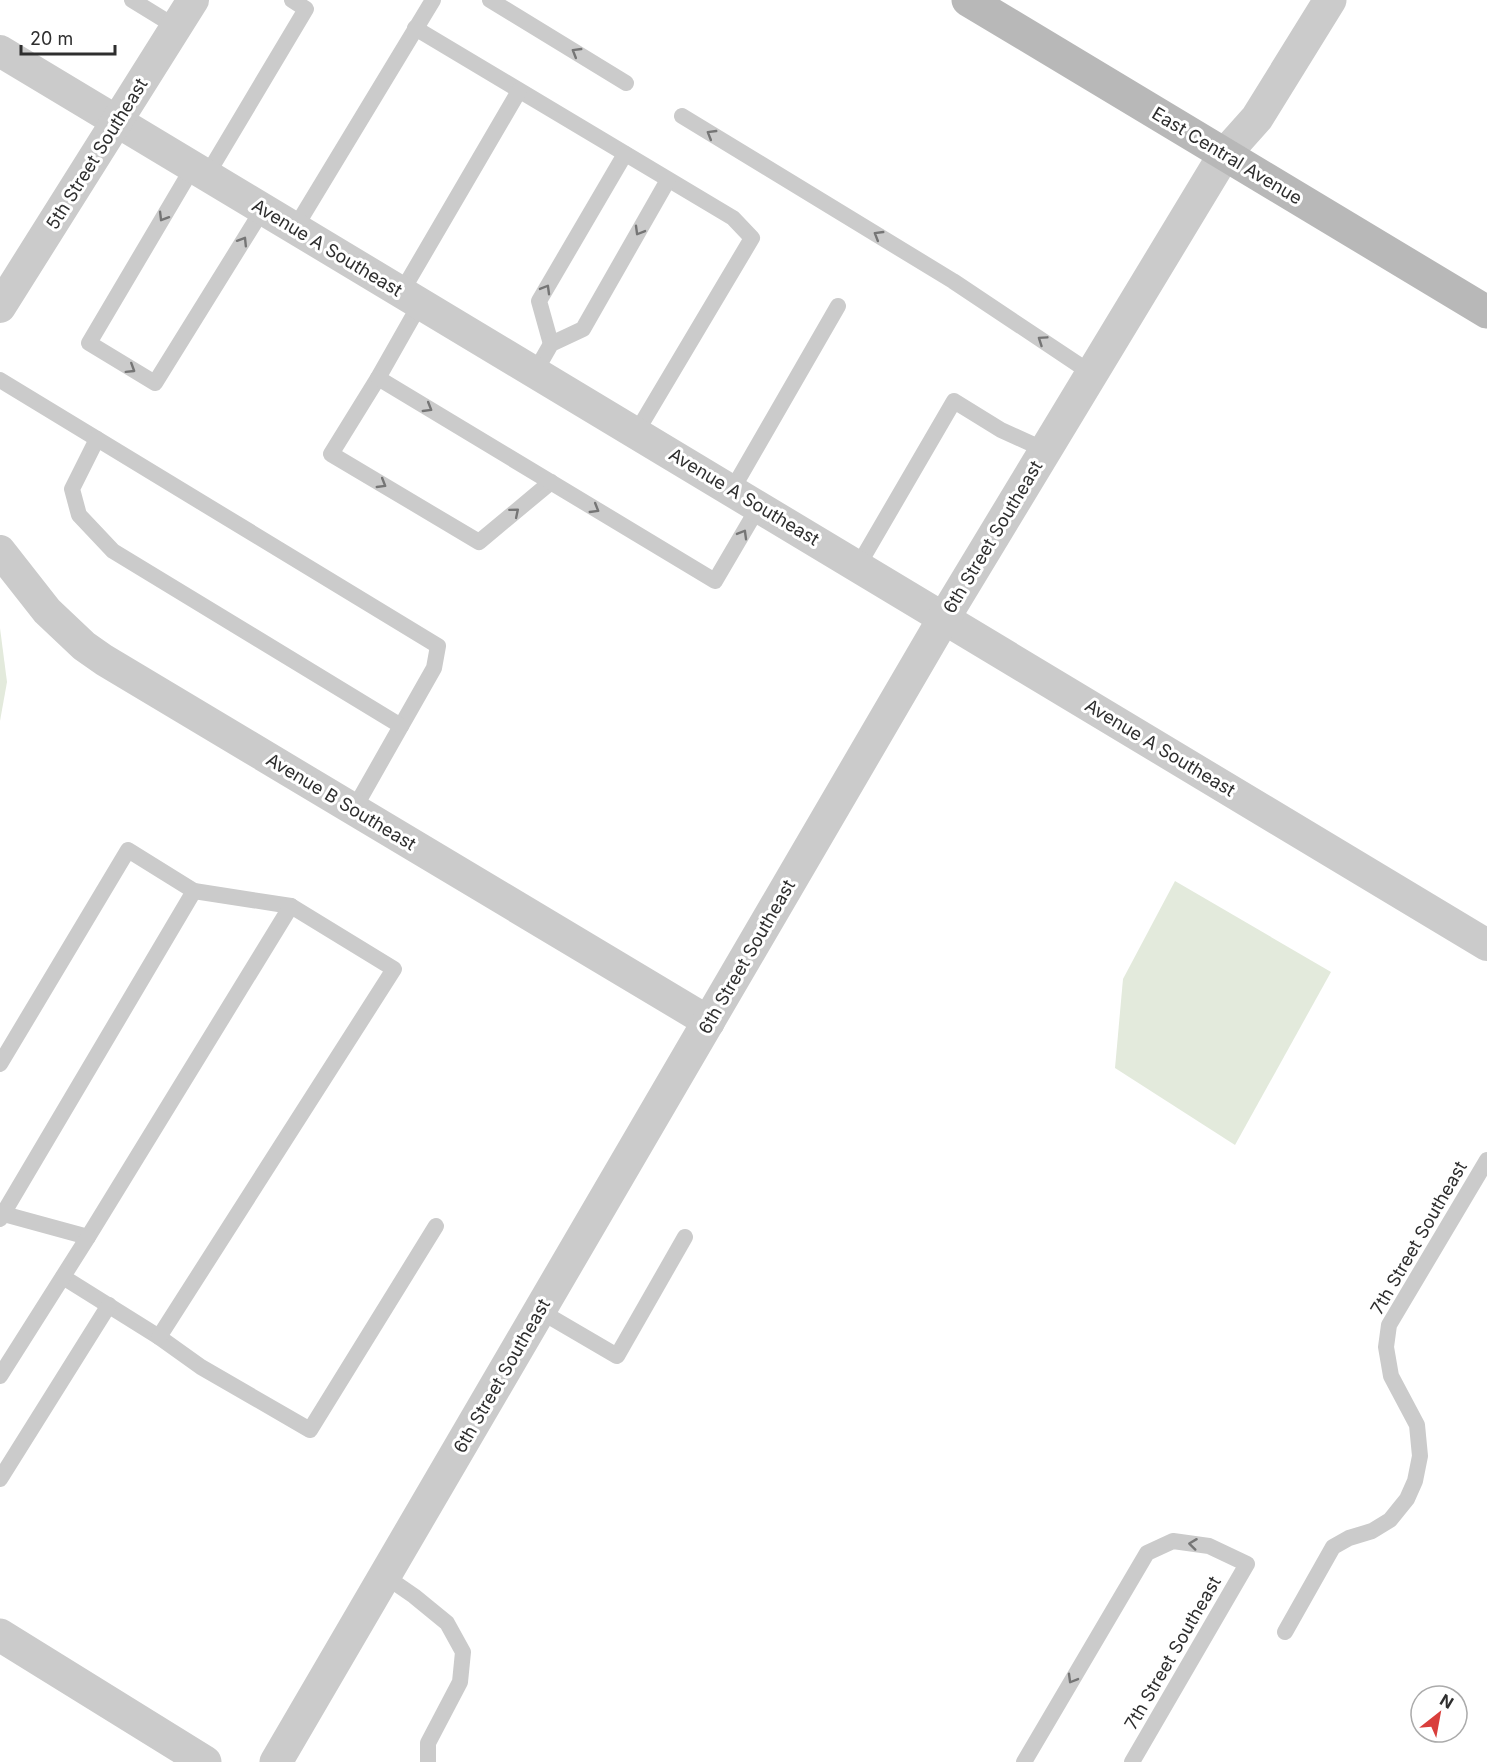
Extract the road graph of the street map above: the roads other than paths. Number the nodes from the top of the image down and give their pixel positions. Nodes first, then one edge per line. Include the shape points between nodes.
1 (132, 0) edge
2 (193, 0) edge
3 (292, 0) edge
4 (433, 0) edge
5 (490, 0) edge
6 (968, 0) edge
7 (1330, 0) edge
8 (176, 27) junction
9 (416, 28) junction
10 (0, 51) edge
11 (626, 83) dead end
12 (519, 91) junction
13 (682, 116) dead end
14 (118, 122) junction
15 (625, 154) junction
16 (1224, 155) junction
17 (200, 171) junction
18 (668, 180) junction
19 (263, 209) junction
20 (295, 228) junction
21 (410, 298) junction
22 (838, 306) dead end
23 (0, 307) edge
24 (1487, 312) edge
25 (551, 344) junction
26 (535, 372) junction
27 (1091, 373) junction
28 (378, 378) junction
29 (0, 380) edge
30 (636, 433) junction
31 (97, 439) junction
32 (1045, 450) junction
33 (551, 482) junction
34 (732, 490) junction
35 (759, 506) junction
36 (0, 550) edge
37 (858, 566) junction
38 (944, 618) junction
39 (401, 726) junction
40 (354, 809) junction
41 (194, 891) junction
42 (291, 906) junction
43 (1487, 945) edge
44 (709, 1022) junction
45 (0, 1064) edge
46 (1487, 1160) edge
47 (1, 1215) edge
48 (436, 1226) dead end
49 (88, 1237) junction
50 (685, 1237) dead end
51 (63, 1277) junction
52 (109, 1305) junction
53 (540, 1311) junction
54 (159, 1337) junction
55 (0, 1376) edge
56 (0, 1479) edge
57 (385, 1576) junction
58 (1285, 1632) dead end
59 (0, 1635) edge
60 (205, 1762) edge
61 (276, 1762) edge
62 (428, 1762) edge
63 (1024, 1762) edge
64 (1132, 1762) edge

1 - 8 lane
2 - 8 street, 5th Street Southeast
3 - 17 lane via 306,9
4 - 9 lane
11 -> 5 lane
6 - 16 main road, East Central Avenue
7 - 16 street, 6th Street Southeast via 1257,118
8 - 14 street, 5th Street Southeast
9 - 12 lane
9 - 20 lane
10 - 14 street, Avenue A Southeast
12 - 15 lane
12 - 21 lane
27 -> 13 lane via 953,281
14 - 17 street, Avenue A Southeast
14 - 23 street, 5th Street Southeast
15 - 18 lane
25 -> 15 lane via 539,301
16 - 24 main road, East Central Avenue
16 - 27 street, 6th Street Southeast
17 - 19 street, Avenue A Southeast
17 -> 19 lane via 89,342 155,383
18 -> 25 lane via 583,329
18 - 30 lane via 733,219 752,238
19 - 20 street, Avenue A Southeast
20 - 21 street, Avenue A Southeast
21 - 26 street, Avenue A Southeast
21 - 28 lane
22 - 34 lane
25 - 26 lane
26 - 30 street, Avenue A Southeast
27 - 32 street, 6th Street Southeast
28 -> 33 lane
28 -> 33 lane via 331,454 479,542
29 - 31 lane
30 - 34 street, Avenue A Southeast
31 - 39 lane via 72,489 80,515 113,551
31 - 39 lane via 438,646 434,668
32 - 37 lane via 1000,430 954,401
32 - 38 street, 6th Street Southeast
33 -> 35 lane via 715,581
34 - 35 street, Avenue A Southeast
35 - 37 street, Avenue A Southeast
36 - 40 street, Avenue B Southeast via 47,611 84,646
37 - 38 street, Avenue A Southeast
38 - 43 street, Avenue A Southeast
38 - 44 street, 6th Street Southeast
39 - 40 lane
40 - 44 street, Avenue B Southeast
41 - 42 lane
41 - 45 lane via 129,850
41 - 47 lane
42 - 49 lane
42 - 54 lane via 394,969
44 - 53 street, 6th Street Southeast
46 - 58 lane, 7th Street Southeast via 1389,1325 1386,1347 1391,1376 1417,1425 1420,1456 1411,1490 1389,1520 1333,1547
47 - 49 lane
48 - 54 lane via 310,1430 201,1367
49 - 51 lane
50 - 53 lane via 617,1356
51 - 52 lane
51 - 55 lane
52 - 54 lane
52 - 56 lane
53 - 57 street, 6th Street Southeast
57 - 61 street, 6th Street Southeast
57 - 62 lane via 447,1623 464,1652 460,1682 428,1743
59 - 60 street
64 -> 63 lane, 7th Street Southeast via 1247,1564 1209,1545 1173,1541 1147,1553

